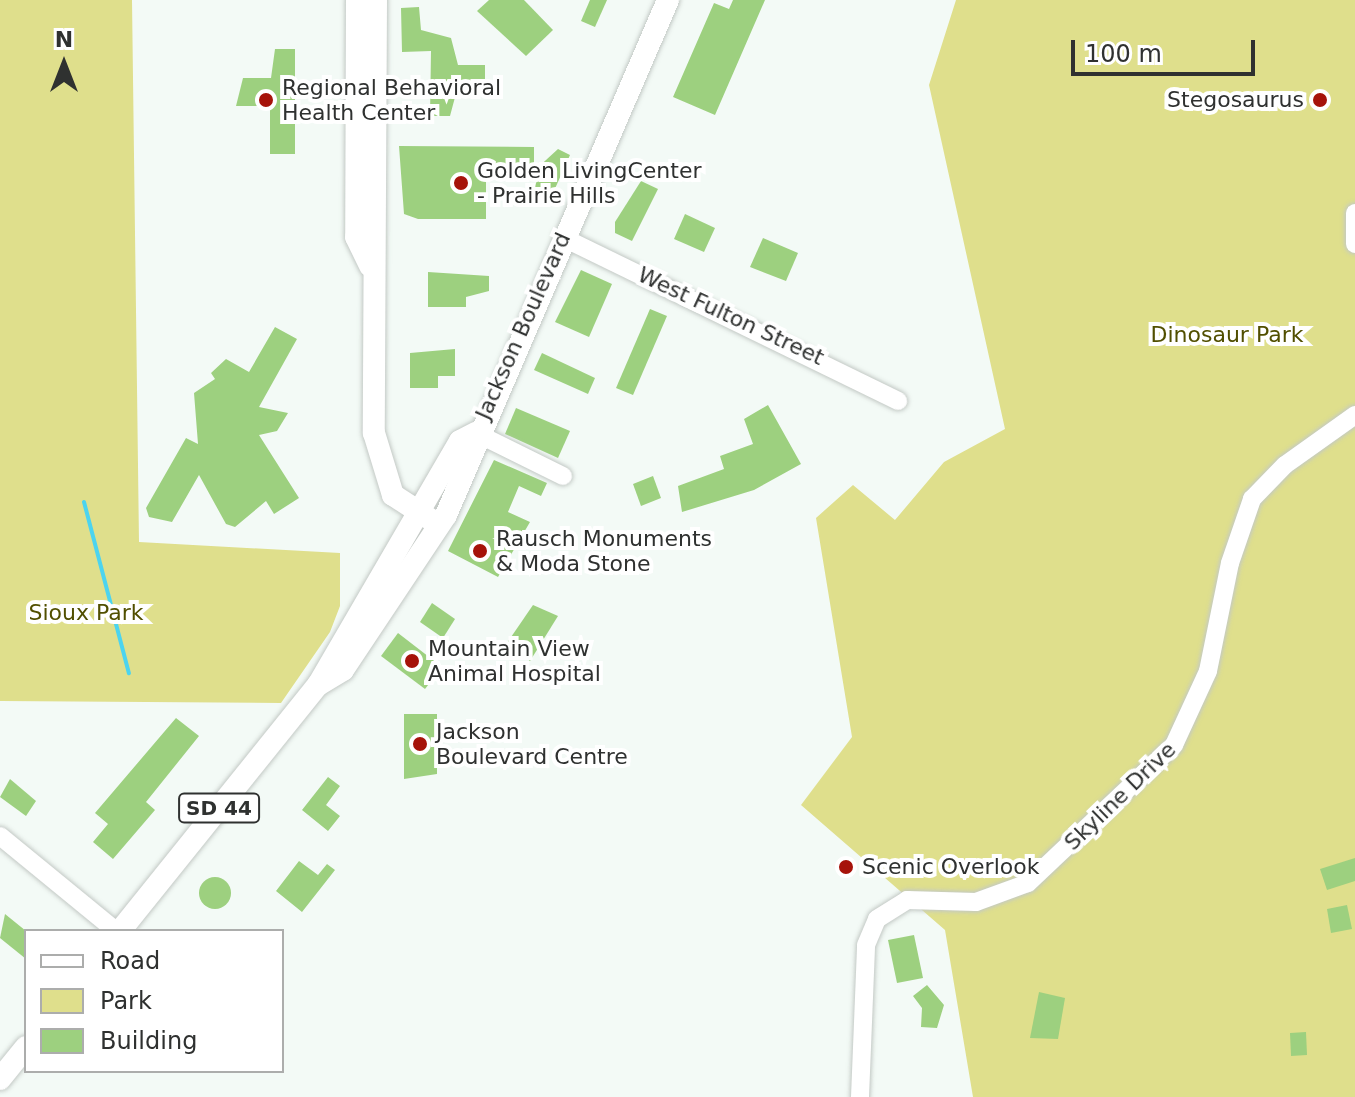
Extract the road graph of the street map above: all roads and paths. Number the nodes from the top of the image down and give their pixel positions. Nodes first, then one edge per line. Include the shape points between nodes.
1 (357, 0) edge
2 (376, 0) edge
3 (668, 0) edge
4 (1355, 213) edge
5 (562, 237) junction
6 (1355, 244) edge
7 (370, 266) junction
8 (898, 401) dead end
9 (1355, 415) edge
10 (476, 433) junction
11 (563, 476) dead end
12 (420, 513) junction
13 (441, 526) junction
14 (318, 685) junction
15 (0, 836) edge
16 (116, 929) edge
17 (120, 929) edge
18 (24, 1049) edge
19 (0, 1079) edge
20 (860, 1097) edge

1 - 7 main road via 356,237
2 - 7 main road
3 - 5 main road, Jackson Boulevard
4 - 6 street
5 - 8 street, West Fulton Street
5 - 10 main road, Jackson Boulevard
7 - 12 main road via 381,471 393,495
9 - 20 street, Skyline Drive via 1285,465 1252,499 1197,705 1164,755 1028,883 976,902 907,900 877,919 866,945
10 - 11 street
10 - 12 main road, Jackson Boulevard via 460,441
10 - 13 main road, Jackson Boulevard via 478,449
12 - 13 main road
12 - 14 main road, Jackson Boulevard / SD 44 via 327,659
13 - 14 main road, Jackson Boulevard / SD 44 via 343,670
14 - 17 main road, Jackson Boulevard / SD 44
15 - 16 street
18 - 19 main road

